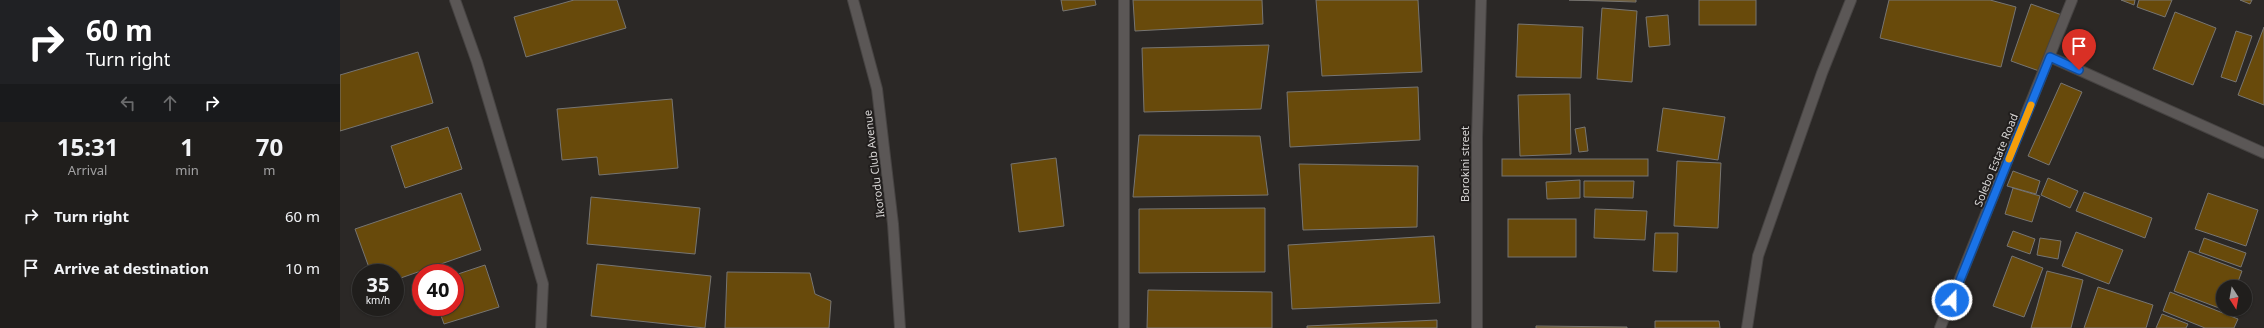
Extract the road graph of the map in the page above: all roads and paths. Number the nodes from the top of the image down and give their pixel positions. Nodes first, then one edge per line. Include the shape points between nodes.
1 (455, 0) edge
2 (853, 0) edge
3 (1124, 0) edge
4 (1480, 0) edge
5 (1851, 0) edge
6 (2072, 0) edge
7 (2050, 57) junction
8 (2264, 154) edge
9 (541, 328) edge
10 (900, 328) edge
11 (1124, 328) edge
12 (1477, 328) edge
13 (1747, 328) edge
14 (1940, 328) edge

1 - 9 street via 477,62 543,284
2 - 10 street, Ikorodu Club Avenue via 877,89 893,224
3 - 11 street
4 - 12 street, Borokini street
5 - 13 street via 1822,73 1758,256
6 - 7 street, Solebo Estate Road
7 - 8 street
7 - 14 street, Solebo Estate Road

